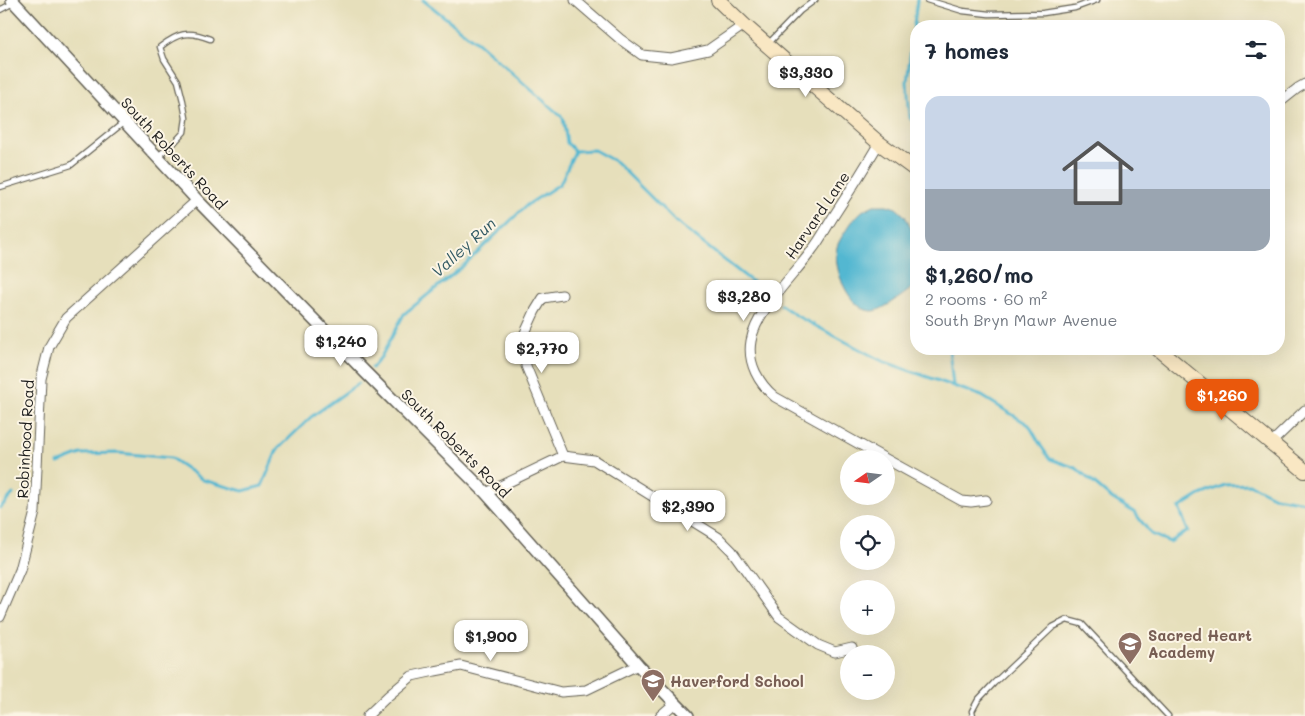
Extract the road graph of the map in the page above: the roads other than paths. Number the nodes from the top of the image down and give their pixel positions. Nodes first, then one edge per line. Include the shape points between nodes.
1 (574, 0) edge
2 (718, 0) edge
3 (815, 0) edge
4 (927, 0) edge
5 (1097, 0) edge
6 (13, 1) edge
7 (0, 10) edge
8 (744, 24) junction
9 (210, 39) dead end
10 (767, 44) junction
11 (1305, 84) edge
12 (1285, 98) edge
13 (124, 122) junction
14 (879, 143) junction
15 (156, 156) junction
16 (910, 166) edge
17 (0, 187) edge
18 (196, 200) junction
19 (562, 295) dead end
20 (1165, 355) edge
21 (1305, 410) edge
22 (1272, 443) junction
23 (870, 450) edge
24 (563, 456) junction
25 (895, 464) edge
26 (1305, 470) edge
27 (486, 493) junction
28 (986, 500) dead end
29 (0, 618) edge
30 (840, 651) edge
31 (638, 665) junction
32 (675, 703) junction
33 (366, 716) edge
34 (660, 716) edge
35 (688, 716) edge
36 (973, 716) edge
37 (1168, 716) edge

1 - 8 street via 642,55 672,58 708,50
2 - 8 main road
3 - 10 lane
4 - 5 lane via 963,11 989,14 1043,13 1075,8
6 - 7 lane
6 - 13 street, South Roberts Road
8 - 10 main road
9 - 15 lane via 198,34 183,34 160,47 164,60 178,81 186,118 184,132
10 - 14 main road
11 - 12 street
13 - 15 street, South Roberts Road
13 - 17 lane via 71,165
14 - 16 main road
14 - 23 street, Harvard Lane via 813,250 759,318 752,332 750,348 757,377 769,392
15 - 18 street, South Roberts Road
18 - 27 street, South Roberts Road
18 - 29 street, Robinhood Road via 66,318 49,347 41,379 34,512 20,570
19 - 24 street via 543,298 524,335 526,366
20 - 22 main road
21 - 22 street
22 - 26 main road
24 - 27 street
24 - 30 street via 594,460 718,537 732,551 779,617 818,645
25 - 28 street, Harvard Lane via 962,501
27 - 31 street, South Roberts Road
31 - 32 street, South Roberts Road
31 - 33 street via 586,690 562,692 461,666 435,670 412,676
32 - 34 street
32 - 35 street, South Roberts Road
36 - 37 lane via 978,700 994,683 1053,627 1067,620 1082,624

